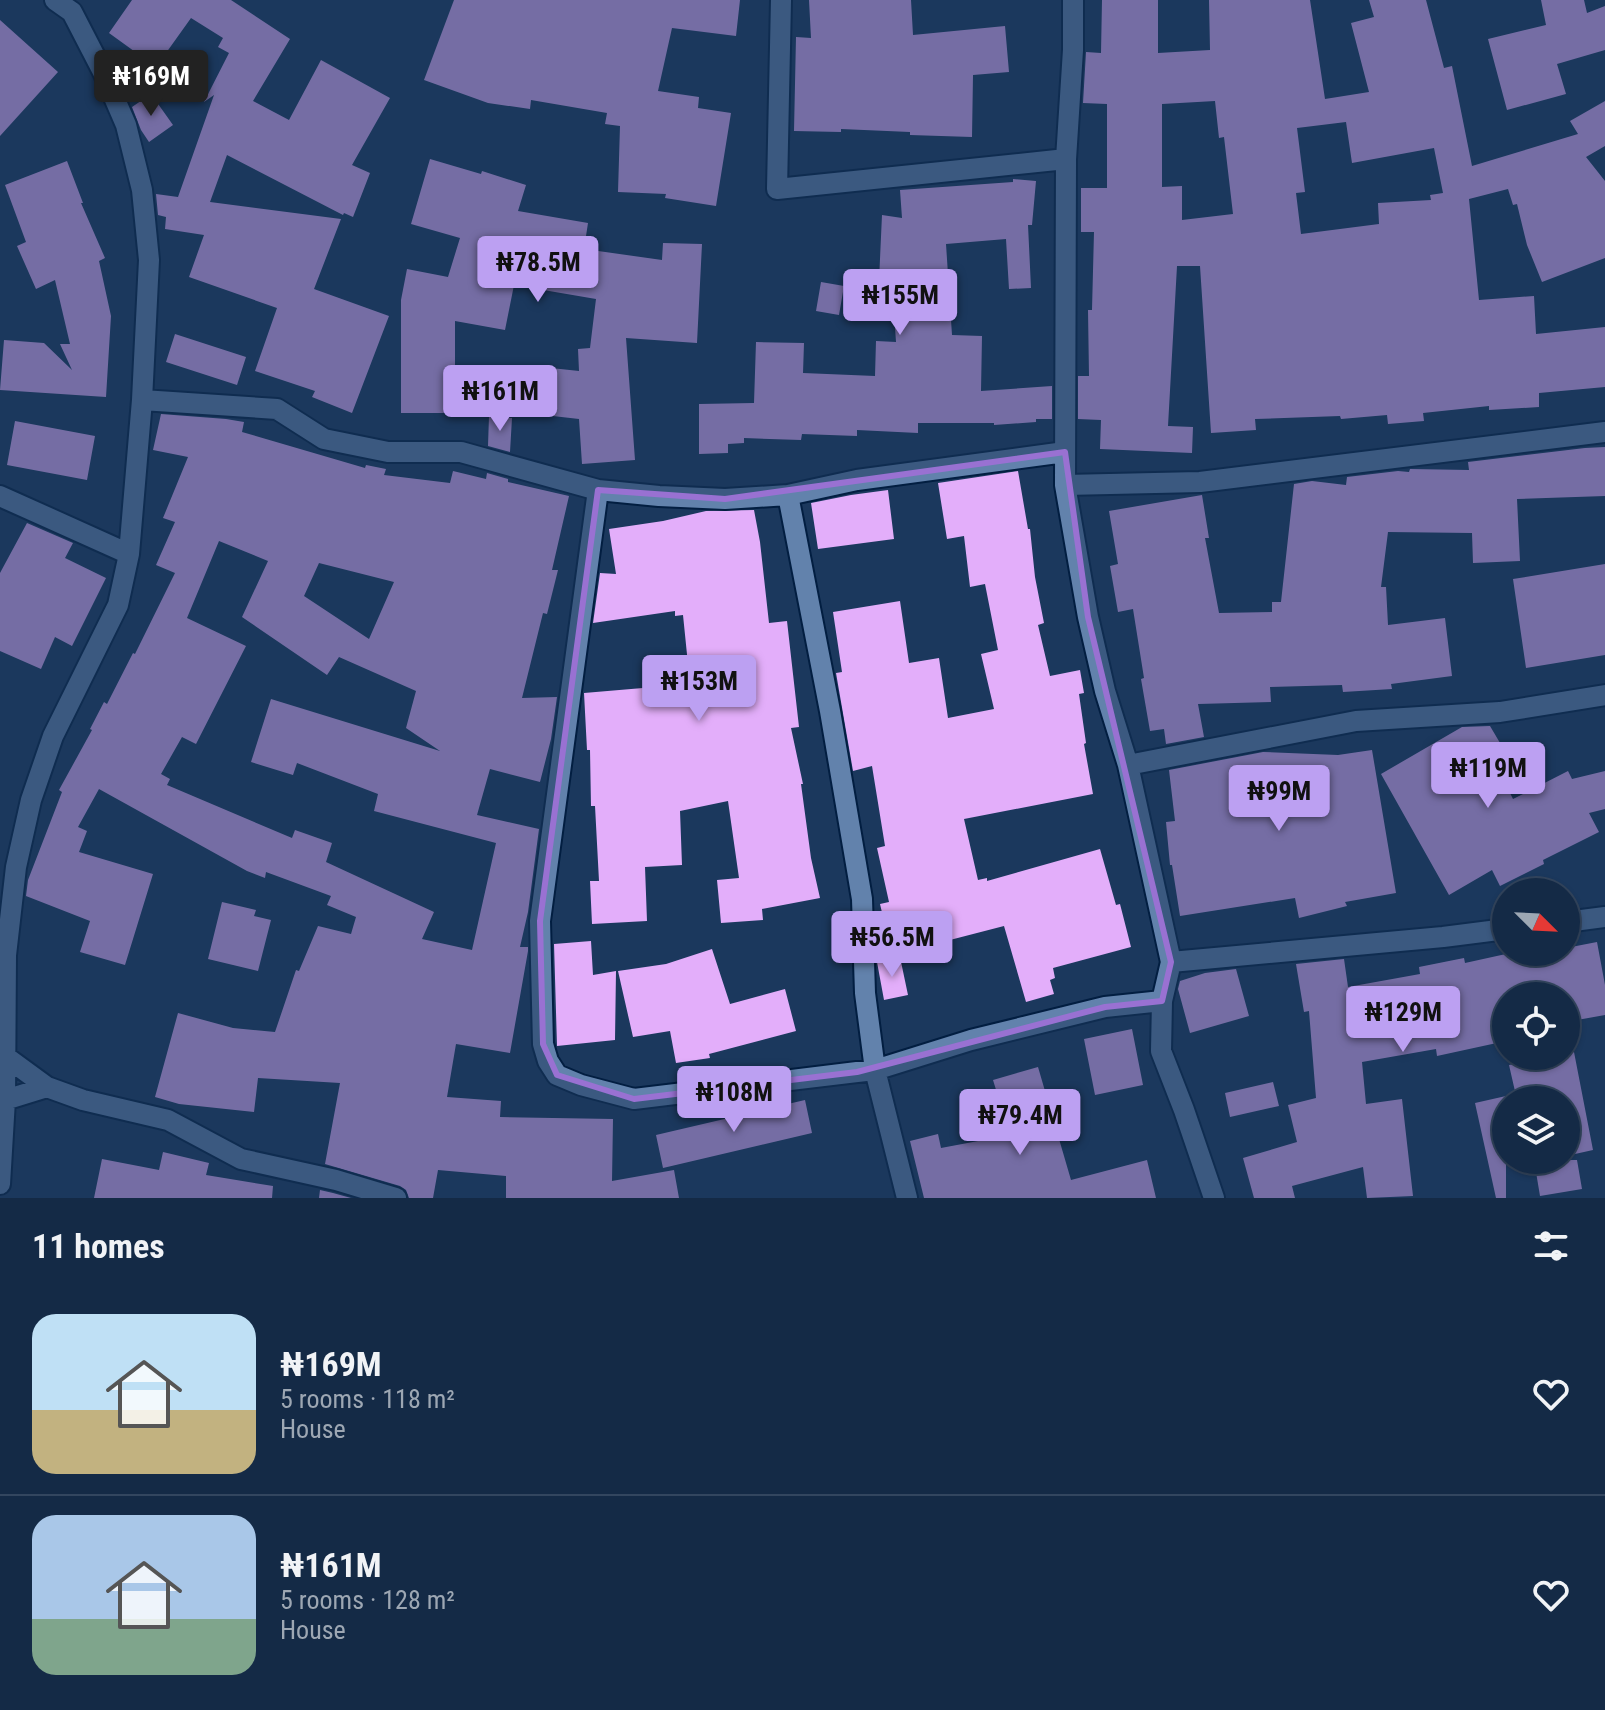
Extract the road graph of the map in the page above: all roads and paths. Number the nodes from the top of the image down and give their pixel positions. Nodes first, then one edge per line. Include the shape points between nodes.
1 (781, 0) edge
2 (1073, 0) edge
3 (70, 4) edge
4 (1066, 159) junction
5 (142, 400) junction
6 (1605, 432) edge
7 (1065, 452) junction
8 (1065, 485) junction
9 (598, 490) junction
10 (788, 495) junction
11 (0, 496) edge
12 (129, 554) junction
13 (1605, 695) edge
14 (1128, 765) junction
15 (1605, 917) edge
16 (1580, 920) edge
17 (1492, 931) edge
18 (1171, 962) junction
19 (1162, 1001) junction
20 (6, 1057) junction
21 (875, 1070) junction
22 (47, 1087) junction
23 (5, 1100) junction
24 (0, 1184) edge
25 (396, 1198) edge
26 (907, 1198) edge
27 (1214, 1198) edge

1 - 4 street via 777,189
2 - 4 street
3 - 5 street via 126,125 142,190 149,260
4 - 7 street
5 - 9 street via 277,409 324,439 388,452 461,452
5 - 12 street
6 - 8 street via 1200,482
7 - 8 street
7 - 10 street via 857,480
8 - 14 street via 1101,676
9 - 10 street via 725,499
9 - 21 street via 540,921 543,1044 548,1061 557,1075 634,1099
10 - 21 street via 862,899 865,993
11 - 12 street
12 - 20 street via 118,605 53,736 31,800 16,867 6,955
13 - 14 street via 1500,712 1356,721
14 - 18 street
15 - 16 street
17 - 18 street
18 - 19 street
19 - 21 street via 1105,1007
19 - 27 street via 1161,1051
20 - 22 street
20 - 23 street
21 - 26 street
22 - 23 street
22 - 25 street via 168,1120 241,1159
23 - 24 street

